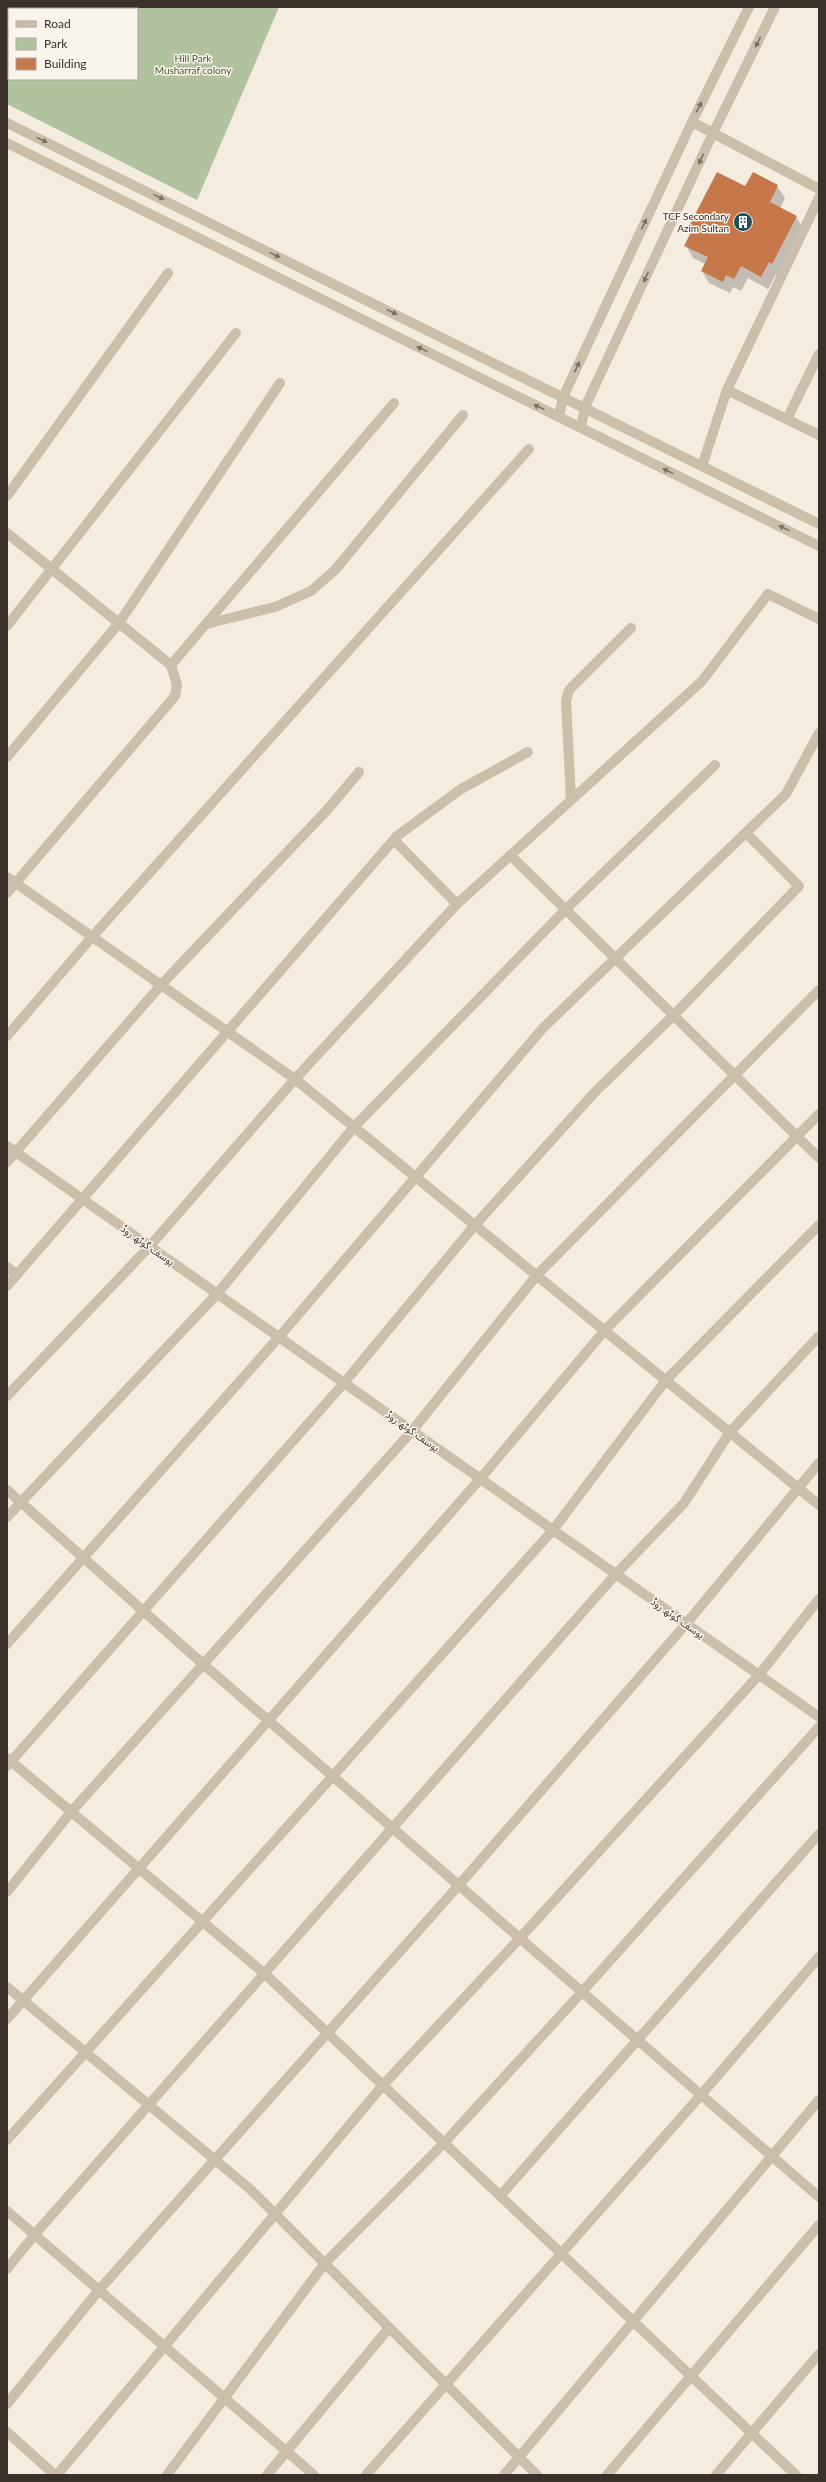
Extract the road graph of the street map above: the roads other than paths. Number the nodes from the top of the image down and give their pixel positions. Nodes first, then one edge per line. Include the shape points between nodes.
1 (749, 7) edge
2 (775, 7) edge
3 (692, 122) junction
4 (7, 123) edge
5 (714, 131) junction
6 (7, 143) edge
7 (819, 189) edge
8 (819, 198) edge
9 (168, 273) dead end
10 (236, 333) dead end
11 (819, 354) edge
12 (280, 383) dead end
13 (727, 390) junction
14 (564, 397) junction
15 (394, 403) dead end
16 (585, 407) junction
17 (463, 415) dead end
18 (559, 417) junction
19 (787, 419) junction
20 (581, 428) junction
21 (819, 435) edge
22 (529, 449) dead end
23 (702, 466) junction
24 (7, 496) edge
25 (819, 524) edge
26 (7, 533) edge
27 (819, 546) edge
28 (53, 570) junction
29 (819, 619) edge
30 (119, 623) junction
31 (206, 624) junction
32 (7, 626) edge
33 (631, 628) dead end
34 (171, 665) junction
35 (819, 733) edge
36 (528, 752) dead end
37 (7, 757) edge
38 (715, 765) dead end
39 (359, 772) dead end
40 (571, 800) junction
41 (746, 833) junction
42 (394, 840) junction
43 (510, 855) junction
44 (11, 880) edge
45 (7, 893) edge
46 (457, 904) junction
47 (565, 910) junction
48 (92, 937) junction
49 (615, 959) junction
50 (161, 985) junction
51 (819, 990) edge
52 (674, 1016) junction
53 (228, 1032) junction
54 (7, 1036) edge
55 (736, 1076) junction
56 (295, 1079) junction
57 (819, 1114) edge
58 (354, 1127) junction
59 (797, 1136) junction
60 (7, 1146) edge
61 (17, 1152) junction
62 (819, 1158) edge
63 (7, 1162) edge
64 (416, 1177) junction
65 (84, 1199) junction
66 (475, 1225) junction
67 (819, 1225) edge
68 (150, 1246) junction
69 (7, 1267) edge
70 (17, 1275) junction
71 (536, 1275) junction
72 (7, 1286) edge
73 (217, 1294) junction
74 (605, 1330) junction
75 (819, 1336) edge
76 (279, 1337) junction
77 (666, 1380) junction
78 (344, 1383) junction
79 (7, 1396) edge
80 (412, 1431) junction
81 (730, 1432) junction
82 (819, 1463) edge
83 (480, 1479) junction
84 (799, 1488) junction
85 (7, 1490) edge
86 (20, 1502) junction
87 (819, 1504) edge
88 (7, 1518) edge
89 (553, 1530) junction
90 (83, 1556) junction
91 (616, 1574) junction
92 (819, 1598) edge
93 (143, 1611) junction
94 (686, 1624) junction
95 (7, 1644) edge
96 (203, 1664) junction
97 (759, 1675) junction
98 (819, 1717) edge
99 (269, 1721) junction
100 (819, 1726) edge
101 (8, 1762) edge
102 (334, 1777) junction
103 (71, 1812) junction
104 (394, 1829) junction
105 (819, 1834) edge
106 (139, 1869) junction
107 (459, 1885) junction
108 (7, 1892) edge
109 (203, 1922) junction
110 (520, 1938) junction
111 (819, 1958) edge
112 (265, 1974) junction
113 (7, 1987) edge
114 (582, 1992) junction
115 (23, 2000) junction
116 (7, 2019) edge
117 (328, 2033) junction
118 (639, 2041) junction
119 (86, 2052) junction
120 (383, 2085) junction
121 (701, 2095) junction
122 (819, 2100) edge
123 (149, 2106) junction
124 (7, 2140) edge
125 (444, 2143) junction
126 (773, 2157) junction
127 (215, 2160) junction
128 (500, 2196) junction
129 (819, 2197) edge
130 (7, 2211) edge
131 (275, 2214) junction
132 (819, 2225) edge
133 (34, 2234) junction
134 (561, 2253) junction
135 (325, 2263) junction
136 (7, 2269) edge
137 (99, 2290) junction
138 (633, 2322) junction
139 (389, 2328) junction
140 (165, 2346) junction
141 (819, 2354) edge
142 (691, 2376) junction
143 (446, 2384) junction
144 (225, 2398) junction
145 (7, 2404) edge
146 (7, 2432) edge
147 (752, 2433) junction
148 (286, 2451) junction
149 (519, 2457) junction
150 (56, 2475) edge
151 (167, 2475) edge
152 (267, 2475) edge
153 (314, 2475) edge
154 (366, 2475) edge
155 (504, 2475) edge
156 (537, 2475) edge
157 (607, 2475) edge
158 (716, 2475) edge
159 (796, 2475) edge

3 -> 1 street
2 -> 5 street
3 - 5 street
14 -> 3 street
4 -> 14 street
5 - 7 street
5 -> 16 street
18 -> 6 street
8 - 13 street
9 - 24 street
10 - 28 street
11 - 19 street
12 - 30 street
13 - 19 street
13 - 23 street
14 - 16 street
14 - 18 street
15 - 31 street
16 - 20 street
16 - 23 street
17 - 31 street via 335,570 311,590 275,607
18 - 20 street
19 - 21 street
27 -> 20 street
22 - 48 street
23 - 25 street
26 - 28 street
28 - 30 street
28 - 32 street
29 - 40 street via 768,594 702,681
30 - 34 street
30 - 37 street
31 - 34 street
33 - 40 street via 569,690 566,701
34 - 44 street via 177,685 175,696
35 - 41 street via 786,794
36 - 42 street via 461,789
38 - 47 street
39 - 50 street via 328,810
40 - 43 street
41 - 49 street
41 - 52 street via 799,886
42 - 46 street
42 - 53 street
43 - 46 street
43 - 47 street
44 - 45 street
44 - 48 street
46 - 56 street
47 - 49 street
47 - 58 street
48 - 50 street
48 - 54 street
49 - 52 street
49 - 64 street via 543,1028
50 - 53 street
50 - 61 street
51 - 55 street
52 - 55 street
52 - 66 street via 595,1092
53 - 56 street
53 - 65 street
55 - 59 street
55 - 71 street
56 - 58 street
56 - 68 street
57 - 59 street
58 - 64 street
58 - 73 street
59 - 62 street
59 - 74 street
60 - 61 street, یوسف گوٹھ روڈ
61 - 63 street
61 - 65 street, یوسف گوٹھ روڈ
64 - 66 street
64 - 76 street
65 - 68 street, یوسف گوٹھ روڈ
65 - 70 street
66 - 71 street
66 - 78 street
67 - 77 street
68 - 73 street, یوسف گوٹھ روڈ
68 - 79 street
69 - 70 street
70 - 72 street
71 - 74 street
71 - 80 street
73 - 76 street, یوسف گوٹھ روڈ
73 - 86 street
74 - 77 street
74 - 83 street
75 - 81 street
76 - 78 street, یوسف گوٹھ روڈ
76 - 90 street
77 - 81 street
77 - 89 street
78 - 80 street, یوسف گوٹھ روڈ
78 - 93 street
80 - 83 street, یوسف گوٹھ روڈ
80 - 96 street
81 - 84 street
81 - 91 street via 684,1503
82 - 84 street
83 - 89 street, یوسف گوٹھ روڈ
83 - 99 street
84 - 87 street
84 - 94 street
85 - 86 street
86 - 88 street
86 - 90 street
89 - 91 street, یوسف گوٹھ روڈ
89 - 102 street
90 - 93 street
90 - 95 street
91 - 94 street, یوسف گوٹھ روڈ
91 - 104 street
92 - 97 street
93 - 96 street
93 - 101 street
94 - 97 street, یوسف گوٹھ روڈ
94 - 107 street
96 - 99 street
96 - 103 street
97 - 98 street, یوسف گوٹھ روڈ
97 - 110 street
99 - 102 street
99 - 106 street
100 - 114 street
101 - 103 street
102 - 104 street
102 - 109 street
103 - 106 street
103 - 108 street
104 - 107 street
104 - 112 street
105 - 118 street
106 - 109 street
106 - 115 street
107 - 110 street
107 - 117 street
109 - 112 street
109 - 119 street
110 - 114 street
110 - 120 street
111 - 121 street
112 - 117 street
112 - 123 street
113 - 115 street
114 - 118 street
114 - 125 street
115 - 116 street
115 - 119 street
117 - 120 street
117 - 127 street
118 - 121 street
118 - 128 street
119 - 123 street
119 - 124 street
120 - 125 street
120 - 131 street
121 - 126 street
121 - 134 street
122 - 126 street
123 - 127 street
123 - 133 street
125 - 128 street
125 - 135 street
126 - 129 street
126 - 138 street
127 - 131 street
127 - 137 street
128 - 134 street
130 - 133 street
131 - 135 street
131 - 140 street
132 - 142 street
133 - 136 street
133 - 137 street
134 - 138 street
134 - 143 street
135 - 139 street
135 - 144 street
137 - 140 street
137 - 145 street
138 - 142 street
138 - 149 street
139 - 143 street
139 - 148 street
140 - 144 street
140 - 150 street
141 - 147 street
142 - 147 street
142 - 157 street
143 - 149 street
143 - 154 street
144 - 148 street
144 - 151 street
146 - 150 street
147 - 158 street
147 - 159 street
148 - 152 street
148 - 153 street
149 - 155 street
149 - 156 street

